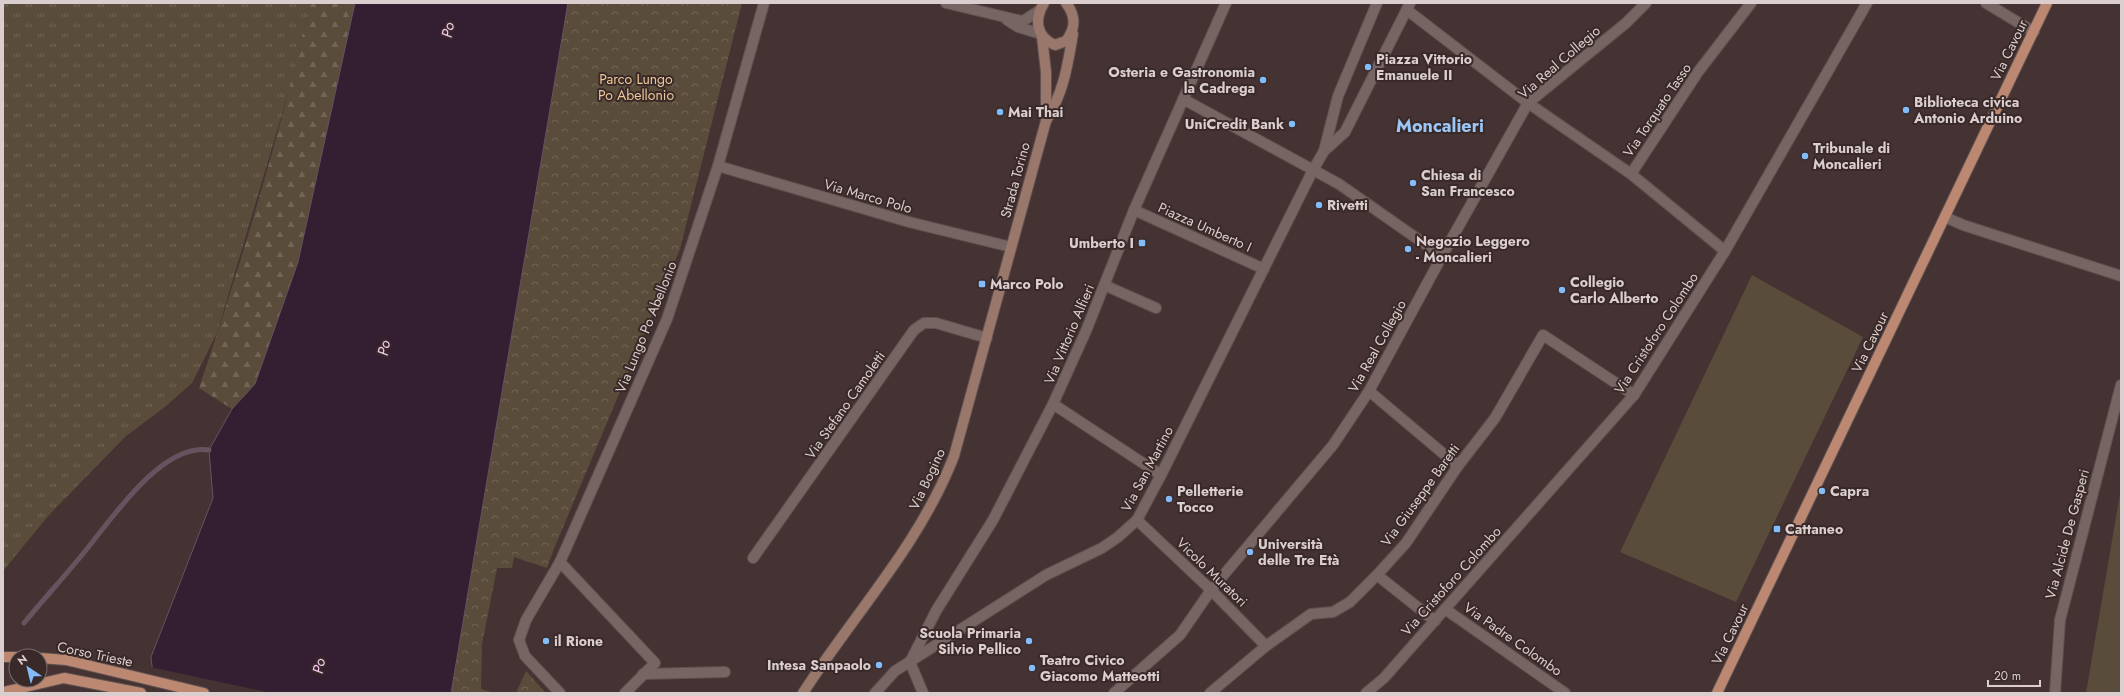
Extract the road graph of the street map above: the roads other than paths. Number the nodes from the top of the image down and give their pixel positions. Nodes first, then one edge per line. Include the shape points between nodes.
1 (764, 3) edge
2 (946, 3) edge
3 (1066, 3) edge
4 (1076, 3) edge
5 (1226, 3) edge
6 (1377, 3) edge
7 (1646, 3) edge
8 (1751, 3) edge
9 (1867, 3) edge
10 (1986, 3) edge
11 (2047, 3) edge
12 (1408, 6) edge
13 (1042, 7) edge
14 (1004, 18) junction
15 (1074, 22) junction
16 (2034, 32) junction
17 (1042, 35) junction
18 (1183, 99) junction
19 (1528, 103) junction
20 (1046, 121) junction
21 (1324, 151) junction
22 (718, 166) junction
23 (1313, 170) junction
24 (1631, 174) junction
25 (1134, 210) junction
26 (1945, 217) junction
27 (1012, 248) junction
28 (1725, 251) junction
29 (1442, 256) junction
30 (1264, 269) junction
31 (2121, 276) edge
32 (1104, 285) junction
33 (1156, 308) dead end
34 (988, 338) junction
35 (2121, 385) edge
36 (1369, 391) junction
37 (1634, 395) junction
38 (1054, 404) junction
39 (1458, 466) junction
40 (1161, 475) junction
41 (1137, 520) junction
42 (753, 558) dead end
43 (560, 562) junction
44 (1377, 575) junction
45 (1211, 590) junction
46 (1445, 609) junction
47 (1435, 621) junction
48 (1266, 646) junction
49 (48, 659) edge
50 (910, 662) junction
51 (725, 672) dead end
52 (643, 674) junction
53 (3, 692) edge
54 (140, 693) edge
55 (204, 693) edge
56 (560, 693) edge
57 (624, 693) edge
58 (804, 693) edge
59 (875, 693) edge
60 (923, 693) edge
61 (1114, 693) edge
62 (1210, 693) edge
63 (1366, 693) edge
64 (1565, 693) edge
65 (1717, 693) edge
66 (2055, 693) edge

1 - 22 street, Via Lungo Po Abellonio
2 - 14 street
3 - 15 main road
4 - 15 main road, Strada Torino
5 - 18 street, Via Vittorio Alfieri
6 - 21 street via 1338,96
7 - 19 street, Via Real Collegio via 1626,23
8 - 24 street, Via Torquato Tasso via 1698,72
9 - 28 street, Via Cristoforo Colombo
10 - 16 street
11 - 16 main road, Via Cavour
12 - 19 street
12 - 21 street via 1345,132
13 - 14 street via 1023,21
13 - 17 main road, Strada Torino via 1037,23
14 - 17 street via 1018,28
15 - 17 main road, Strada Torino via 1066,41 1061,44 1054,45
15 - 20 main road, Strada Torino via 1063,87
16 - 26 main road, Via Cavour
17 - 20 main road, Strada Torino via 1046,72
18 - 23 street
18 - 25 street, Via Vittorio Alfieri
19 - 24 street
19 - 29 street, Via Real Collegio
20 - 27 main road, Strada Torino
21 - 23 street, Via San Martino
22 - 27 street, Via Marco Polo via 909,222
22 - 43 street, Via Lungo Po Abellonio via 667,319
23 - 29 street via 1339,184
23 - 30 street, Via San Martino
24 - 28 street, Via Torquato Tasso
25 - 30 street, Piazza Umberto I
25 - 32 street, Via Vittorio Alfieri
26 - 31 street
26 - 65 main road, Via Cavour
27 - 34 main road, Via Bogino
28 - 37 street, Via Cristoforo Colombo
29 - 36 street, Via Real Collegio
30 - 40 street, Via San Martino
32 - 33 street
32 - 38 street, Via Vittorio Alfieri
34 - 42 street, Via Stefano Camoletti via 936,323 924,323 914,330
34 - 58 main road, Via Bogino via 964,426 944,484 913,538
35 - 66 street, Via Alcide De Gasperi via 2060,620
36 - 39 street
36 - 45 street, Via Real Collegio via 1333,445
37 - 39 street, Via Giuseppe Baretti via 1543,335 1495,418
37 - 46 street, Via Cristoforo Colombo
38 - 40 street
38 - 50 street, Via Vittorio Alfieri via 993,520 936,611
39 - 44 street, Via Giuseppe Baretti via 1406,543
40 - 41 street, Via San Martino
41 - 45 street, Vicolo Muratori
41 - 50 street, Via San Martino via 1102,548 1046,576
43 - 52 street via 655,663
43 - 56 street, Via Lungo Po Abellonio via 526,620 519,640 525,656
44 - 47 street
44 - 48 street, Via Giuseppe Baretti via 1350,602 1333,612 1311,614
45 - 48 street, Vicolo Muratori
45 - 61 street, Via Real Collegio via 1180,635
46 - 47 street, Via Cristoforo Colombo
46 - 64 street, Via Padre Colombo
47 - 63 street, Via Cristoforo Colombo via 1384,678
48 - 62 street, Via Giuseppe Baretti
49 - 55 main road, Corso Trieste via 66,660
50 - 59 street, Via San Martino via 895,671
50 - 60 street
51 - 52 street
52 - 57 street
53 - 54 main road, Corso Trieste via 64,678

